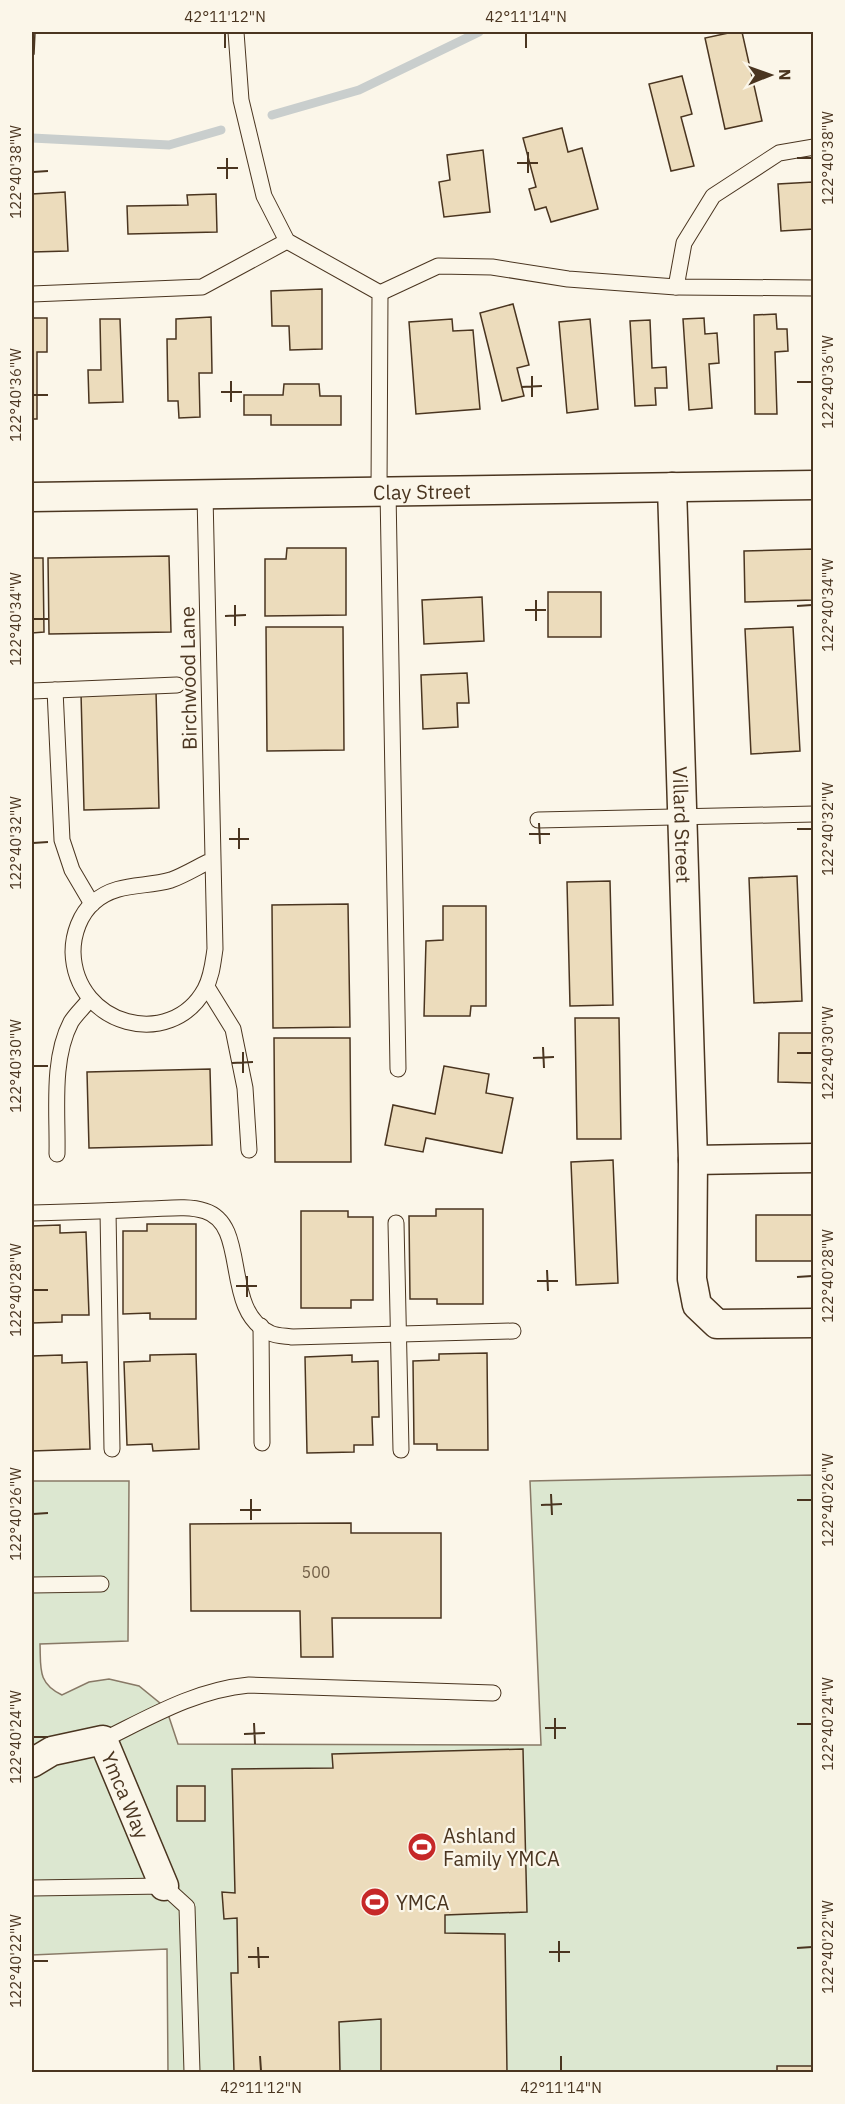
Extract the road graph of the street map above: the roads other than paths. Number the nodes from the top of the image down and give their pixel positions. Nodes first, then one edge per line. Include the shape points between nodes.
1 (236, 32) edge
2 (813, 147) edge
3 (287, 241) junction
4 (676, 287) junction
5 (813, 288) edge
6 (380, 293) junction
7 (32, 294) edge
8 (813, 485) edge
9 (672, 487) junction
10 (384, 491) junction
11 (205, 495) junction
12 (32, 496) edge
13 (177, 685) dead end
14 (55, 690) junction
15 (32, 691) edge
16 (813, 814) edge
17 (682, 818) junction
18 (538, 820) dead end
19 (213, 860) junction
20 (92, 904) junction
21 (207, 987) junction
22 (89, 1000) junction
23 (398, 1069) dead end
24 (249, 1150) dead end
25 (57, 1154) dead end
26 (813, 1158) edge
27 (693, 1160) junction
28 (108, 1211) junction
29 (32, 1214) edge
30 (396, 1223) dead end
31 (813, 1323) edge
32 (261, 1326) junction
33 (513, 1331) dead end
34 (400, 1334) junction
35 (262, 1443) dead end
36 (112, 1449) dead end
37 (401, 1450) dead end
38 (101, 1584) dead end
39 (32, 1585) edge
40 (493, 1693) dead end
41 (103, 1740) junction
42 (32, 1763) edge
43 (164, 1886) junction
44 (32, 1888) edge
45 (192, 2073) edge

1 - 3 lane via 243,110 264,196
2 - 4 lane via 779,153 713,196 684,243
3 - 6 lane
3 - 7 lane via 202,287
4 - 5 lane
4 - 6 lane via 568,279 492,267 438,266
6 - 10 lane
8 - 9 street, Clay Street
9 - 10 street, Clay Street
9 - 17 street, Villard Street
10 - 11 street, Clay Street
10 - 23 lane
11 - 12 street, Clay Street
11 - 19 lane, Birchwood Lane
13 - 14 lane
14 - 15 lane
14 - 20 lane via 62,840 72,870
16 - 17 lane
17 - 18 lane
17 - 27 street, Villard Street
19 - 20 lane via 173,879 116,889
19 - 21 lane, Birchwood Lane via 214,949
20 - 22 lane via 76,930 73,945 79,985
21 - 22 lane, Birchwood Lane via 188,1010 156,1023 113,1017
21 - 24 lane via 233,1029 245,1088
22 - 25 lane via 72,1021 63,1044
26 - 27 street
27 - 31 street, Villard Street via 692,1279 697,1305 717,1324
28 - 29 lane
28 - 32 lane via 178,1208 205,1211 222,1221 237,1287 252,1320
28 - 36 lane
30 - 34 lane
32 - 34 lane via 270,1333 292,1337
32 - 35 lane
33 - 34 lane
34 - 37 lane
38 - 39 lane
40 - 41 lane via 249,1685 222,1688 198,1694
41 - 42 street, Ymca Way via 52,1751
41 - 43 street, Ymca Way
43 - 44 lane
43 - 45 lane via 188,1908

